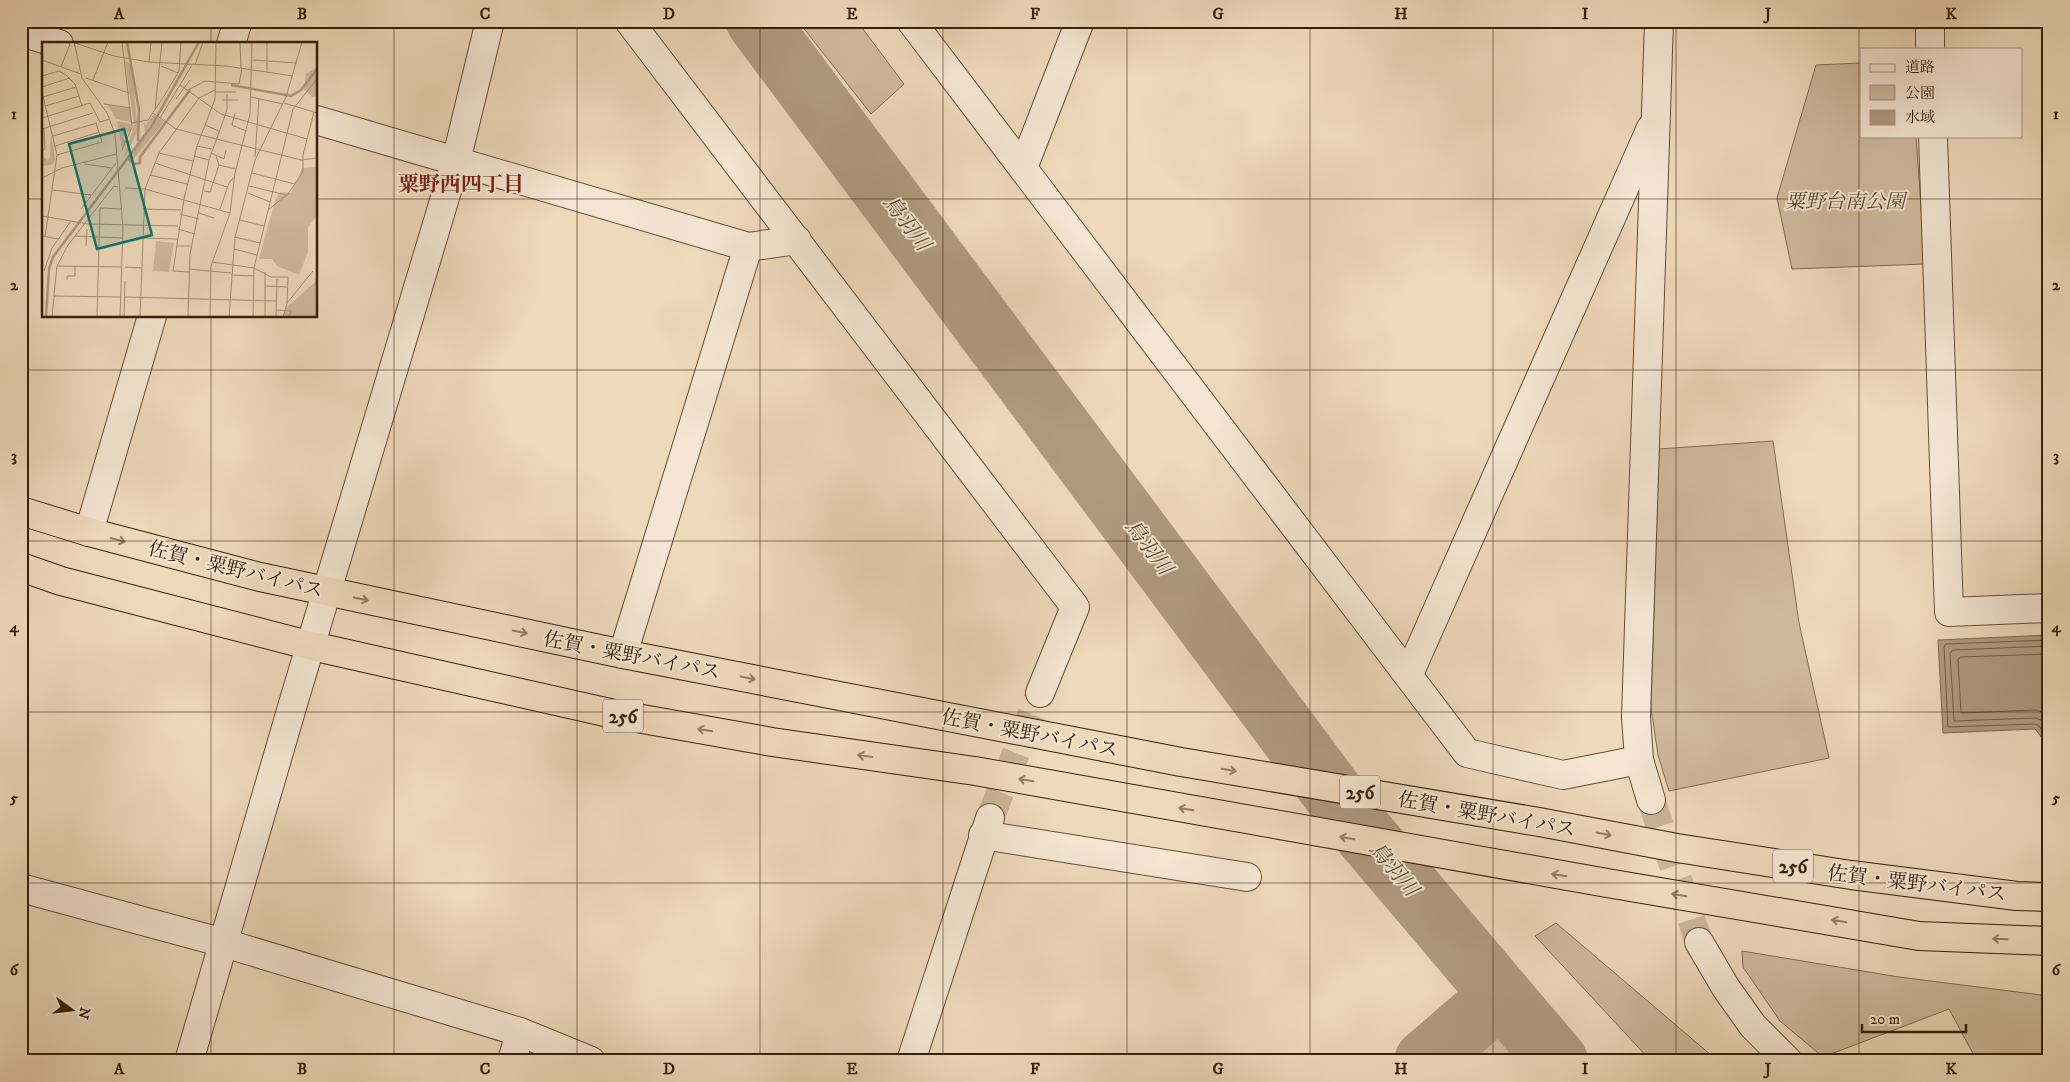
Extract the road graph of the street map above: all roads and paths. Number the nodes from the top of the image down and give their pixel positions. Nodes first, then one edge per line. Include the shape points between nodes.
1 (238, 21) edge
2 (490, 21) edge
3 (629, 21) edge
4 (911, 21) edge
5 (1080, 21) edge
6 (1659, 21) edge
7 (1930, 21) edge
8 (21, 32) edge
9 (53, 42) edge
10 (232, 42) edge
11 (1930, 48) edge
12 (1656, 115) junction
13 (318, 121) edge
14 (1933, 138) edge
15 (456, 161) junction
16 (1023, 168) junction
17 (797, 240) junction
18 (748, 247) junction
19 (151, 318) edge
20 (21, 511) edge
21 (89, 532) junction
22 (21, 568) edge
23 (328, 591) junction
24 (2049, 608) edge
25 (312, 646) junction
26 (624, 654) junction
27 (1409, 674) junction
28 (1040, 693) tunnel mouth
29 (1639, 760) junction
30 (1650, 800) tunnel mouth
31 (1247, 877) dead end
32 (21, 888) edge
33 (2049, 897) edge
34 (2049, 941) edge
35 (1699, 942) tunnel mouth
36 (224, 943) junction
37 (520, 1032) junction
38 (189, 1061) edge
39 (512, 1061) edge
40 (591, 1061) edge
41 (911, 1061) edge
42 (1788, 1061) edge

1 - 10 street
2 - 15 street
3 - 17 street
4 - 16 street
5 - 16 street
6 - 12 street
7 - 11 street
8 - 9 street
12 - 27 street
12 - 29 street via 1636,707
13 - 15 street
14 - 24 street via 1949,612
15 - 18 street
15 - 23 street
16 - 27 street
17 - 18 street
17 - 28 street via 1076,607
18 - 26 street
19 - 21 street
20 - 21 highway, 佐賀・粟野バイパス / 256
21 -> 23 highway, 佐賀・粟野バイパス / 256 via 260,577
22 - 25 highway, 256
23 - 25 street
23 -> 26 highway, 佐賀・粟野バイパス / 256
34 -> 25 highway, 256 via 1919,936 975,771 772,742 614,714
25 - 36 street
26 -> 33 highway, 佐賀・粟野バイパス / 256 via 1181,762 1676,848 1851,875 2017,896
27 - 29 street via 1467,753 1563,775
29 - 30 street
31 - 41 street via 987,826
32 - 36 street
35 - 42 street via 1753,1026
36 - 37 street
36 - 38 street
37 - 39 street
37 - 40 street

